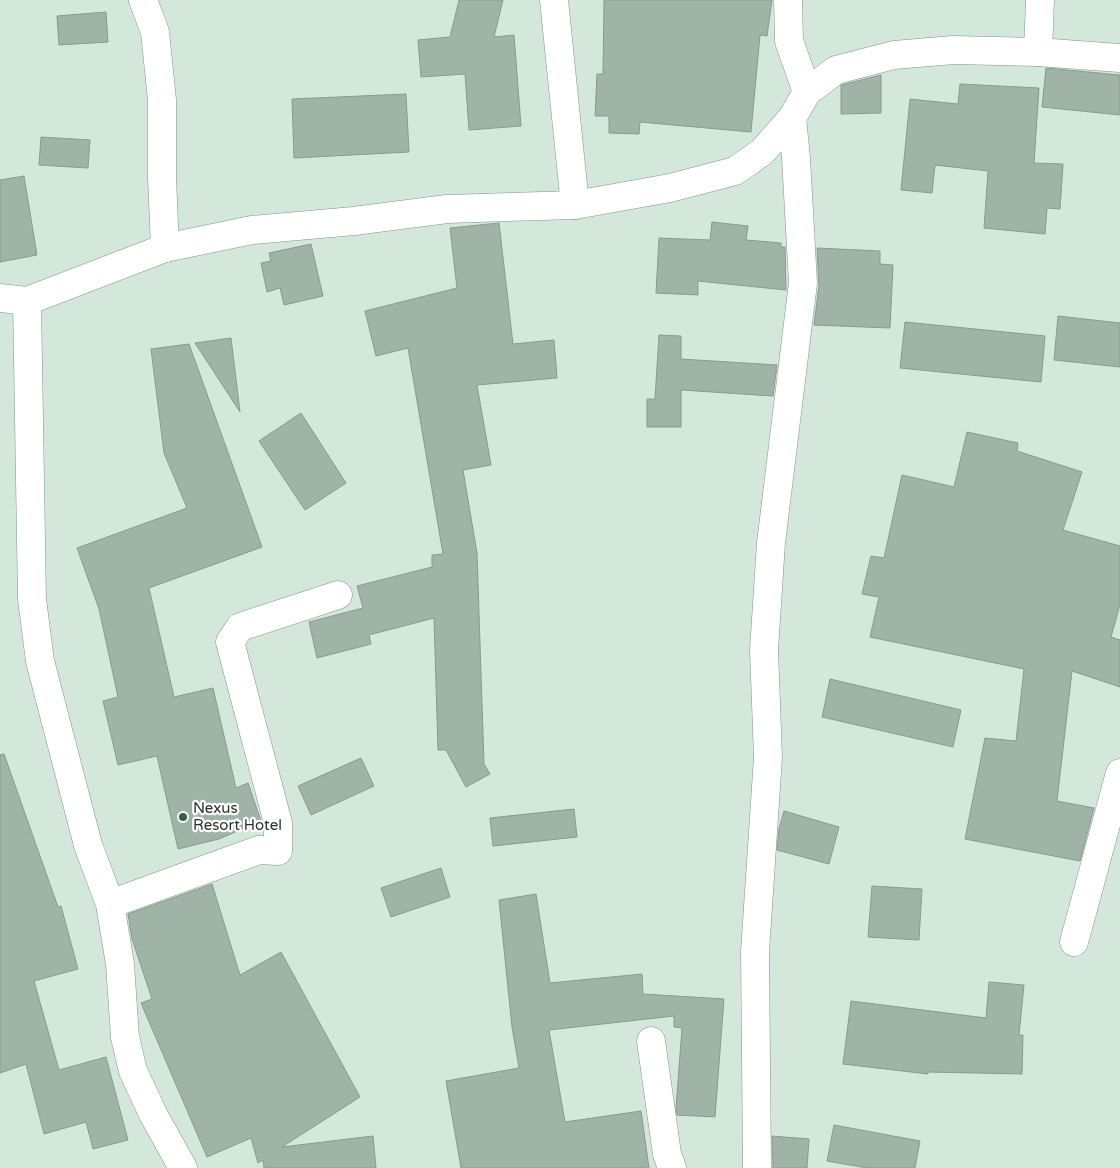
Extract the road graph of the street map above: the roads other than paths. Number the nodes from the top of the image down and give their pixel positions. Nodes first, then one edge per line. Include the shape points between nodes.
1 (143, 0) edge
2 (554, 0) edge
3 (788, 0) edge
4 (1040, 0) edge
5 (1038, 52) junction
6 (1120, 58) edge
7 (807, 92) junction
8 (792, 118) junction
9 (575, 205) junction
10 (165, 248) junction
11 (0, 298) edge
12 (27, 301) junction
13 (338, 595) dead end
14 (1120, 773) edge
15 (110, 904) junction
16 (1074, 942) dead end
17 (651, 1041) dead end
18 (183, 1168) edge
19 (672, 1168) edge
20 (757, 1168) edge

1 - 10 street via 155,32 162,100
2 - 9 street
3 - 7 street via 789,41
4 - 5 street
5 - 6 street
5 - 7 street via 953,50 894,55 836,70
7 - 8 street
8 - 9 street via 762,152 735,172 670,188
8 - 20 street via 803,283 771,543 764,650 768,757 755,952
9 - 10 street via 447,209 252,230
10 - 12 street
11 - 12 street
12 - 15 street via 32,599 40,661 88,845
13 - 15 street via 240,627 230,642 278,823 278,851 259,850
14 - 16 street
15 - 18 street via 120,964 125,1037 133,1071 152,1114
17 - 19 street via 667,1154

